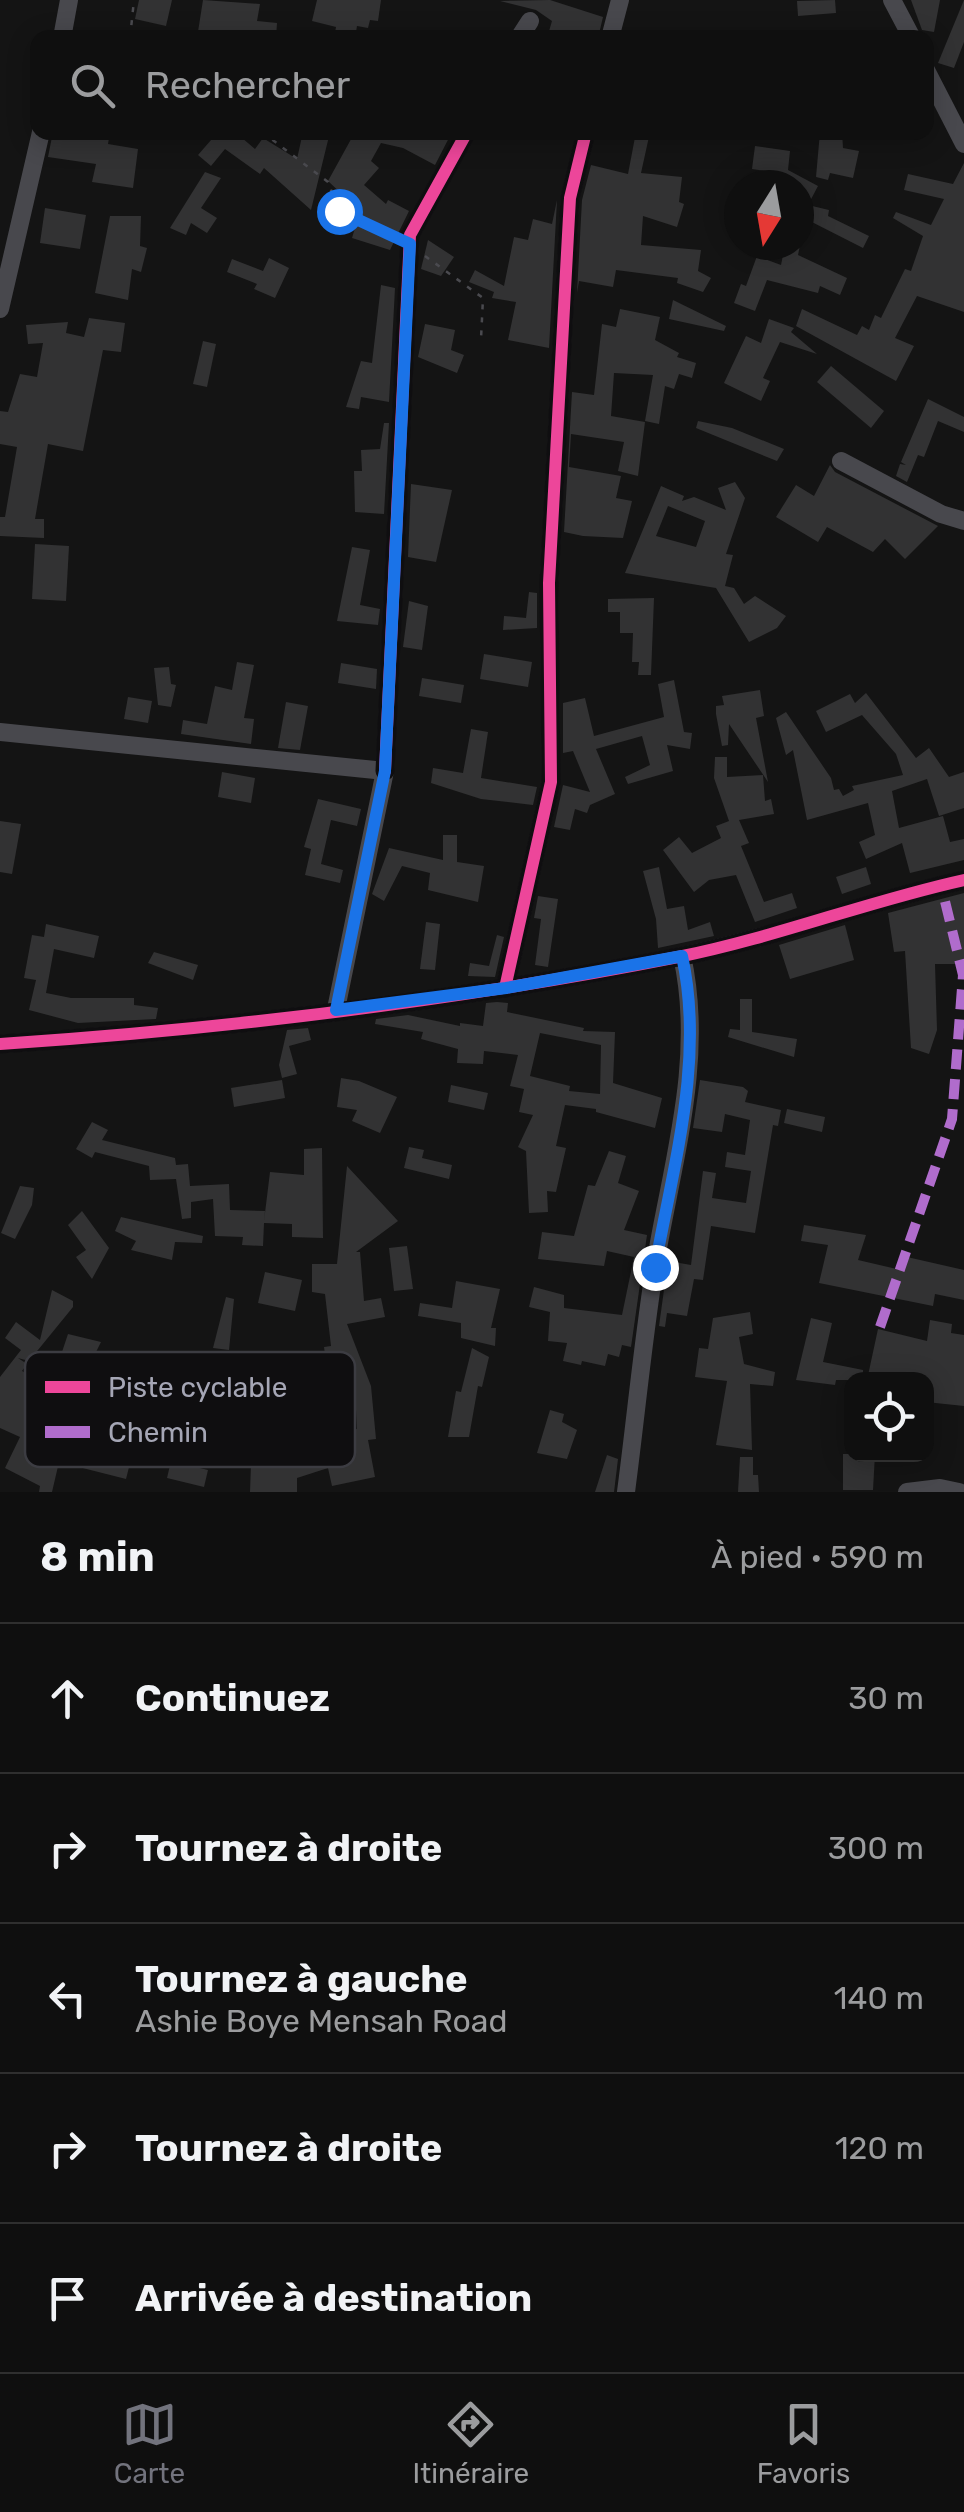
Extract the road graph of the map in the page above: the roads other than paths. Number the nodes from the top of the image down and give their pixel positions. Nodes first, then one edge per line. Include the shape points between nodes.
1 (69, 0) edge
2 (620, 0) edge
3 (892, 0) edge
4 (530, 21) dead end
5 (63, 30) edge
6 (525, 30) edge
7 (612, 30) edge
8 (908, 30) edge
9 (934, 86) edge
10 (38, 140) edge
11 (463, 140) edge
12 (584, 140) edge
13 (964, 144) edge
14 (0, 310) edge
15 (842, 461) dead end
16 (964, 521) edge
17 (0, 732) edge
18 (385, 771) junction
19 (964, 880) edge
20 (682, 956) junction
21 (506, 988) junction
22 (336, 1010) junction
23 (0, 1044) edge
24 (626, 1492) edge
25 (907, 1492) edge
26 (959, 1492) edge

1 - 5 street
2 - 7 street
3 - 8 street
4 - 6 street
9 - 13 street
10 - 14 street
11 - 18 street via 410,235
12 - 21 street via 570,198 549,584 551,782
15 - 16 street
17 - 18 street
18 - 22 street
19 - 20 street
20 - 21 street
20 - 24 street via 692,1000 687,1090 655,1267
21 - 22 street
22 - 23 street
25 - 26 street

